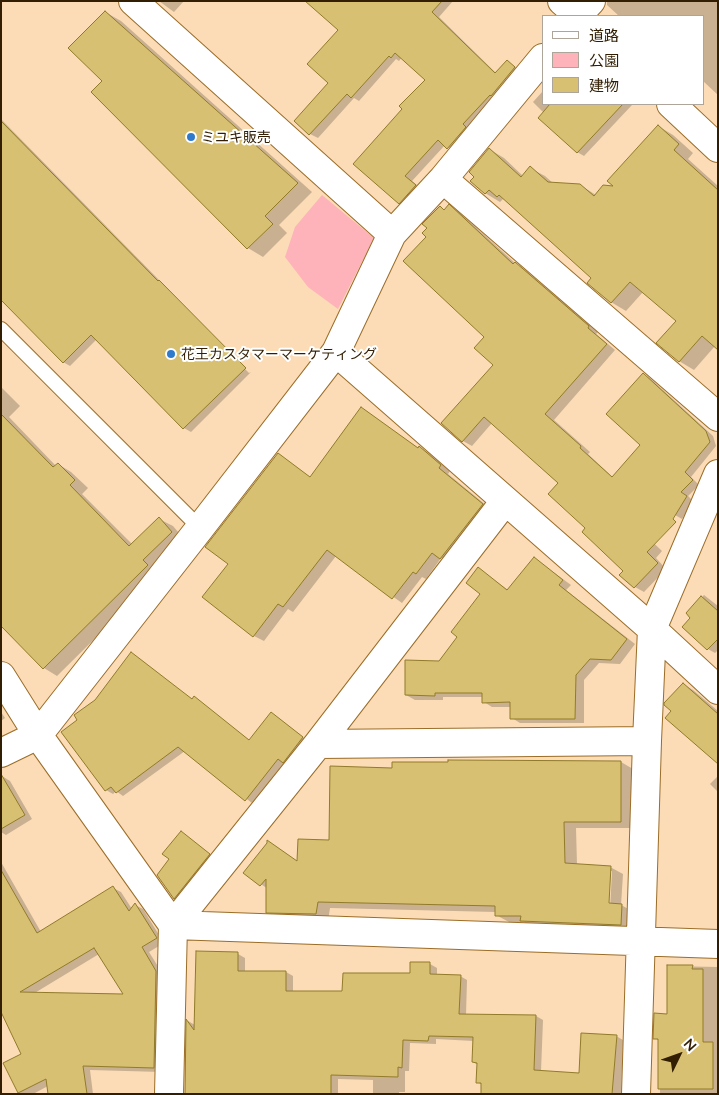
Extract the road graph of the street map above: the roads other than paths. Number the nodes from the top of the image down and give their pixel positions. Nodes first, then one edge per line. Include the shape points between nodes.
1 (133, 1) edge
2 (542, 59) edge
3 (672, 105) edge
4 (718, 148) edge
5 (443, 179) junction
6 (392, 234) junction
7 (1, 329) edge
8 (336, 352) junction
9 (718, 417) edge
10 (718, 474) edge
11 (505, 501) junction
12 (200, 528) junction
13 (652, 629) junction
14 (1, 676) edge
15 (718, 690) edge
16 (38, 735) junction
17 (647, 741) junction
18 (318, 744) junction
19 (1, 753) edge
20 (173, 925) junction
21 (641, 941) junction
22 (718, 944) edge
23 (169, 1094) edge
24 (636, 1094) edge

1 - 6 street
2 - 5 street
3 - 4 street
5 - 6 street
5 - 9 street
6 - 8 street
7 - 12 lane
8 - 11 street
8 - 12 street
10 - 13 street
11 - 13 street
11 - 18 street
12 - 16 street
13 - 15 street
13 - 17 street
14 - 16 street
16 - 19 street
16 - 20 street
17 - 18 street
17 - 21 street
18 - 20 street
20 - 21 street
20 - 23 street
21 - 22 street
21 - 24 street

